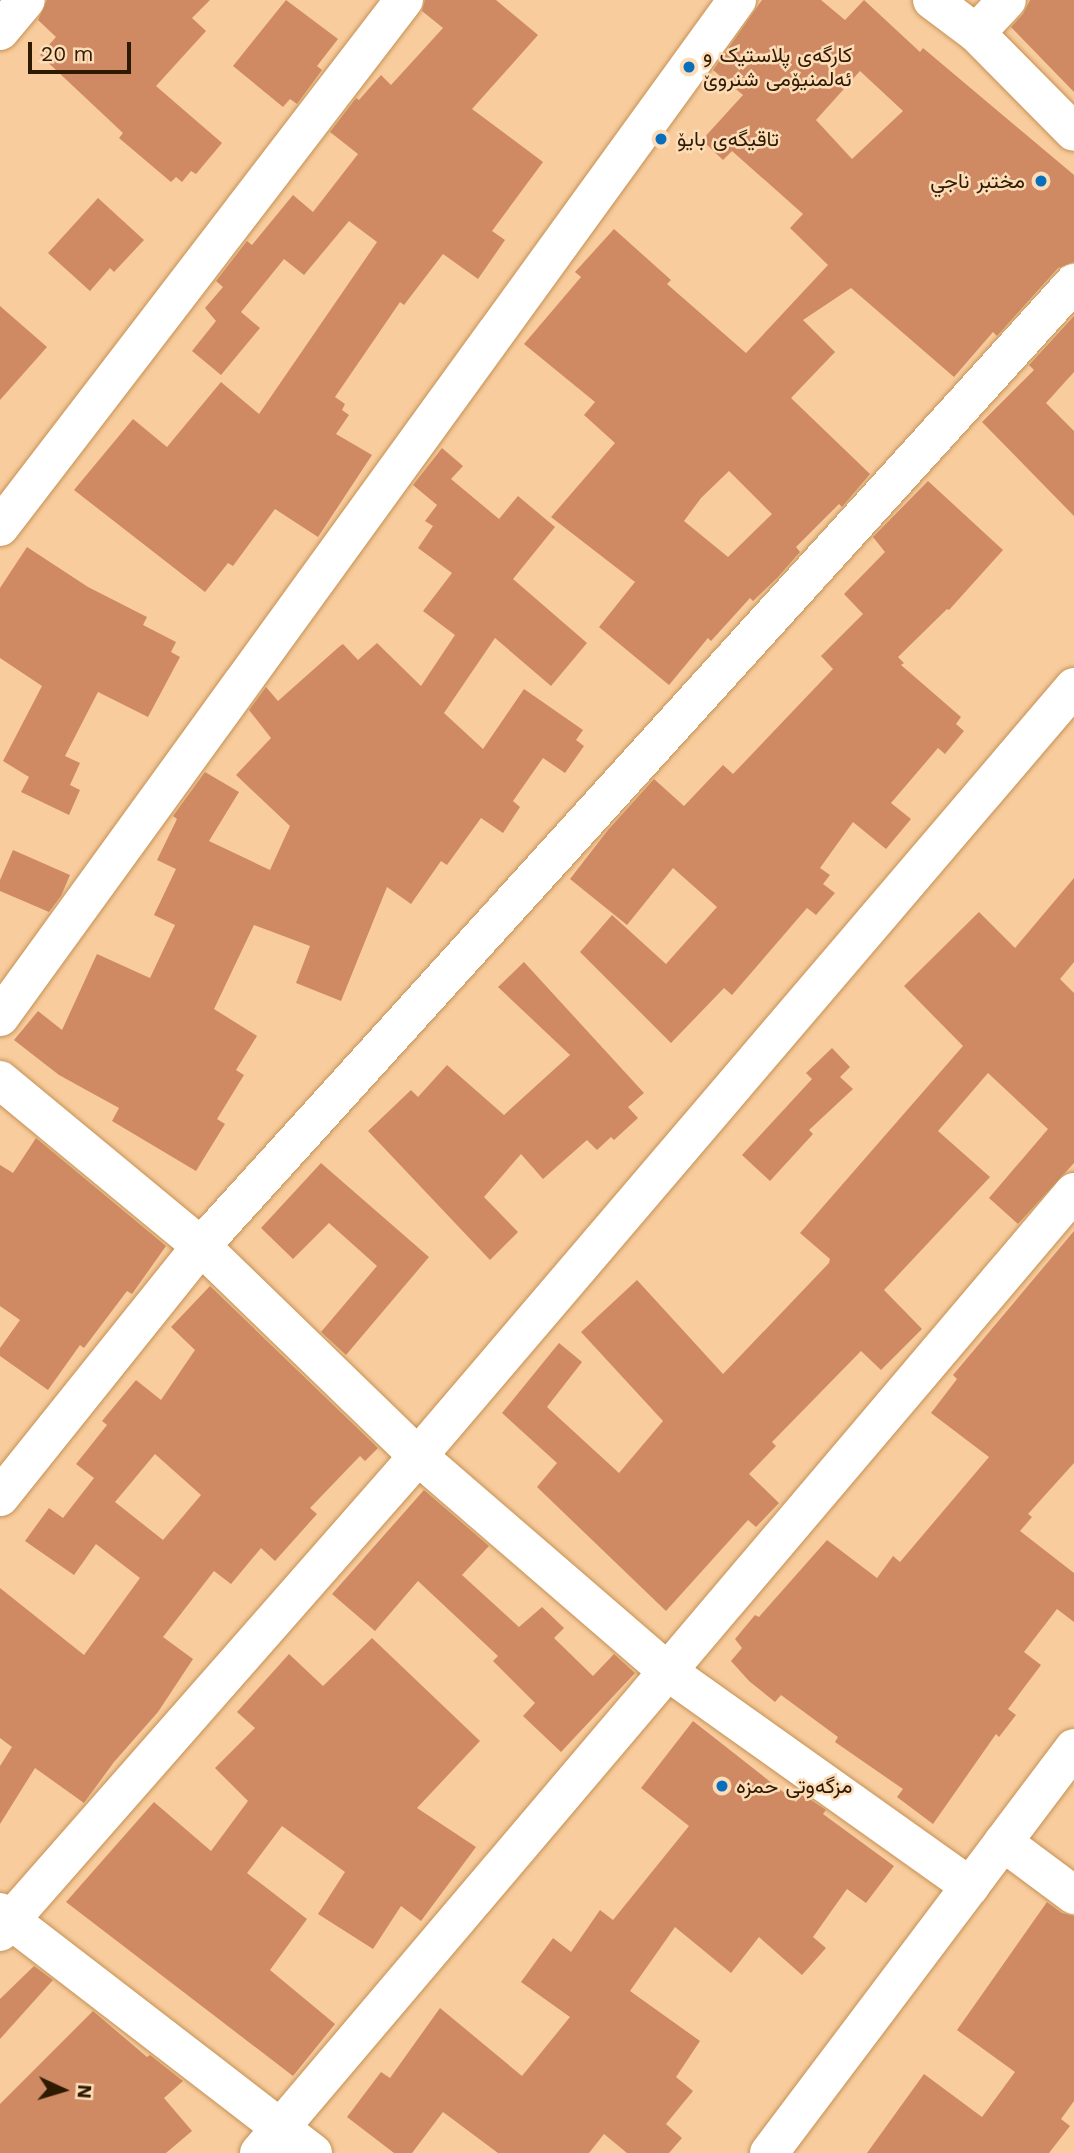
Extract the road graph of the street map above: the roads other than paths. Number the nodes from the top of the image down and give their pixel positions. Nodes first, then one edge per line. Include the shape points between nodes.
1 (26, 0) edge
2 (404, 0) edge
3 (737, 0) edge
4 (932, 0) edge
5 (1007, 0) edge
6 (0, 31) edge
7 (976, 33) junction
8 (1074, 132) edge
9 (1074, 283) edge
10 (0, 527) edge
11 (1074, 687) edge
12 (0, 1017) edge
13 (0, 1080) edge
14 (1074, 1192) edge
15 (201, 1246) junction
16 (418, 1457) junction
17 (0, 1497) edge
18 (667, 1671) junction
19 (1074, 1748) edge
20 (1003, 1842) junction
21 (970, 1886) junction
22 (1074, 1895) edge
23 (4, 1921) edge
24 (270, 2141) edge
25 (313, 2153) edge
26 (769, 2153) edge

1 - 6 street
2 - 10 street
3 - 12 street
4 - 7 street
5 - 7 street
7 - 8 street
9 - 15 street
11 - 16 street
13 - 15 street
14 - 18 street
15 - 16 street
15 - 17 street
16 - 18 street
16 - 23 street
18 - 21 street
18 - 24 street
19 - 20 street
20 - 21 street
20 - 22 street
21 - 26 street
23 - 24 street
24 - 25 street

